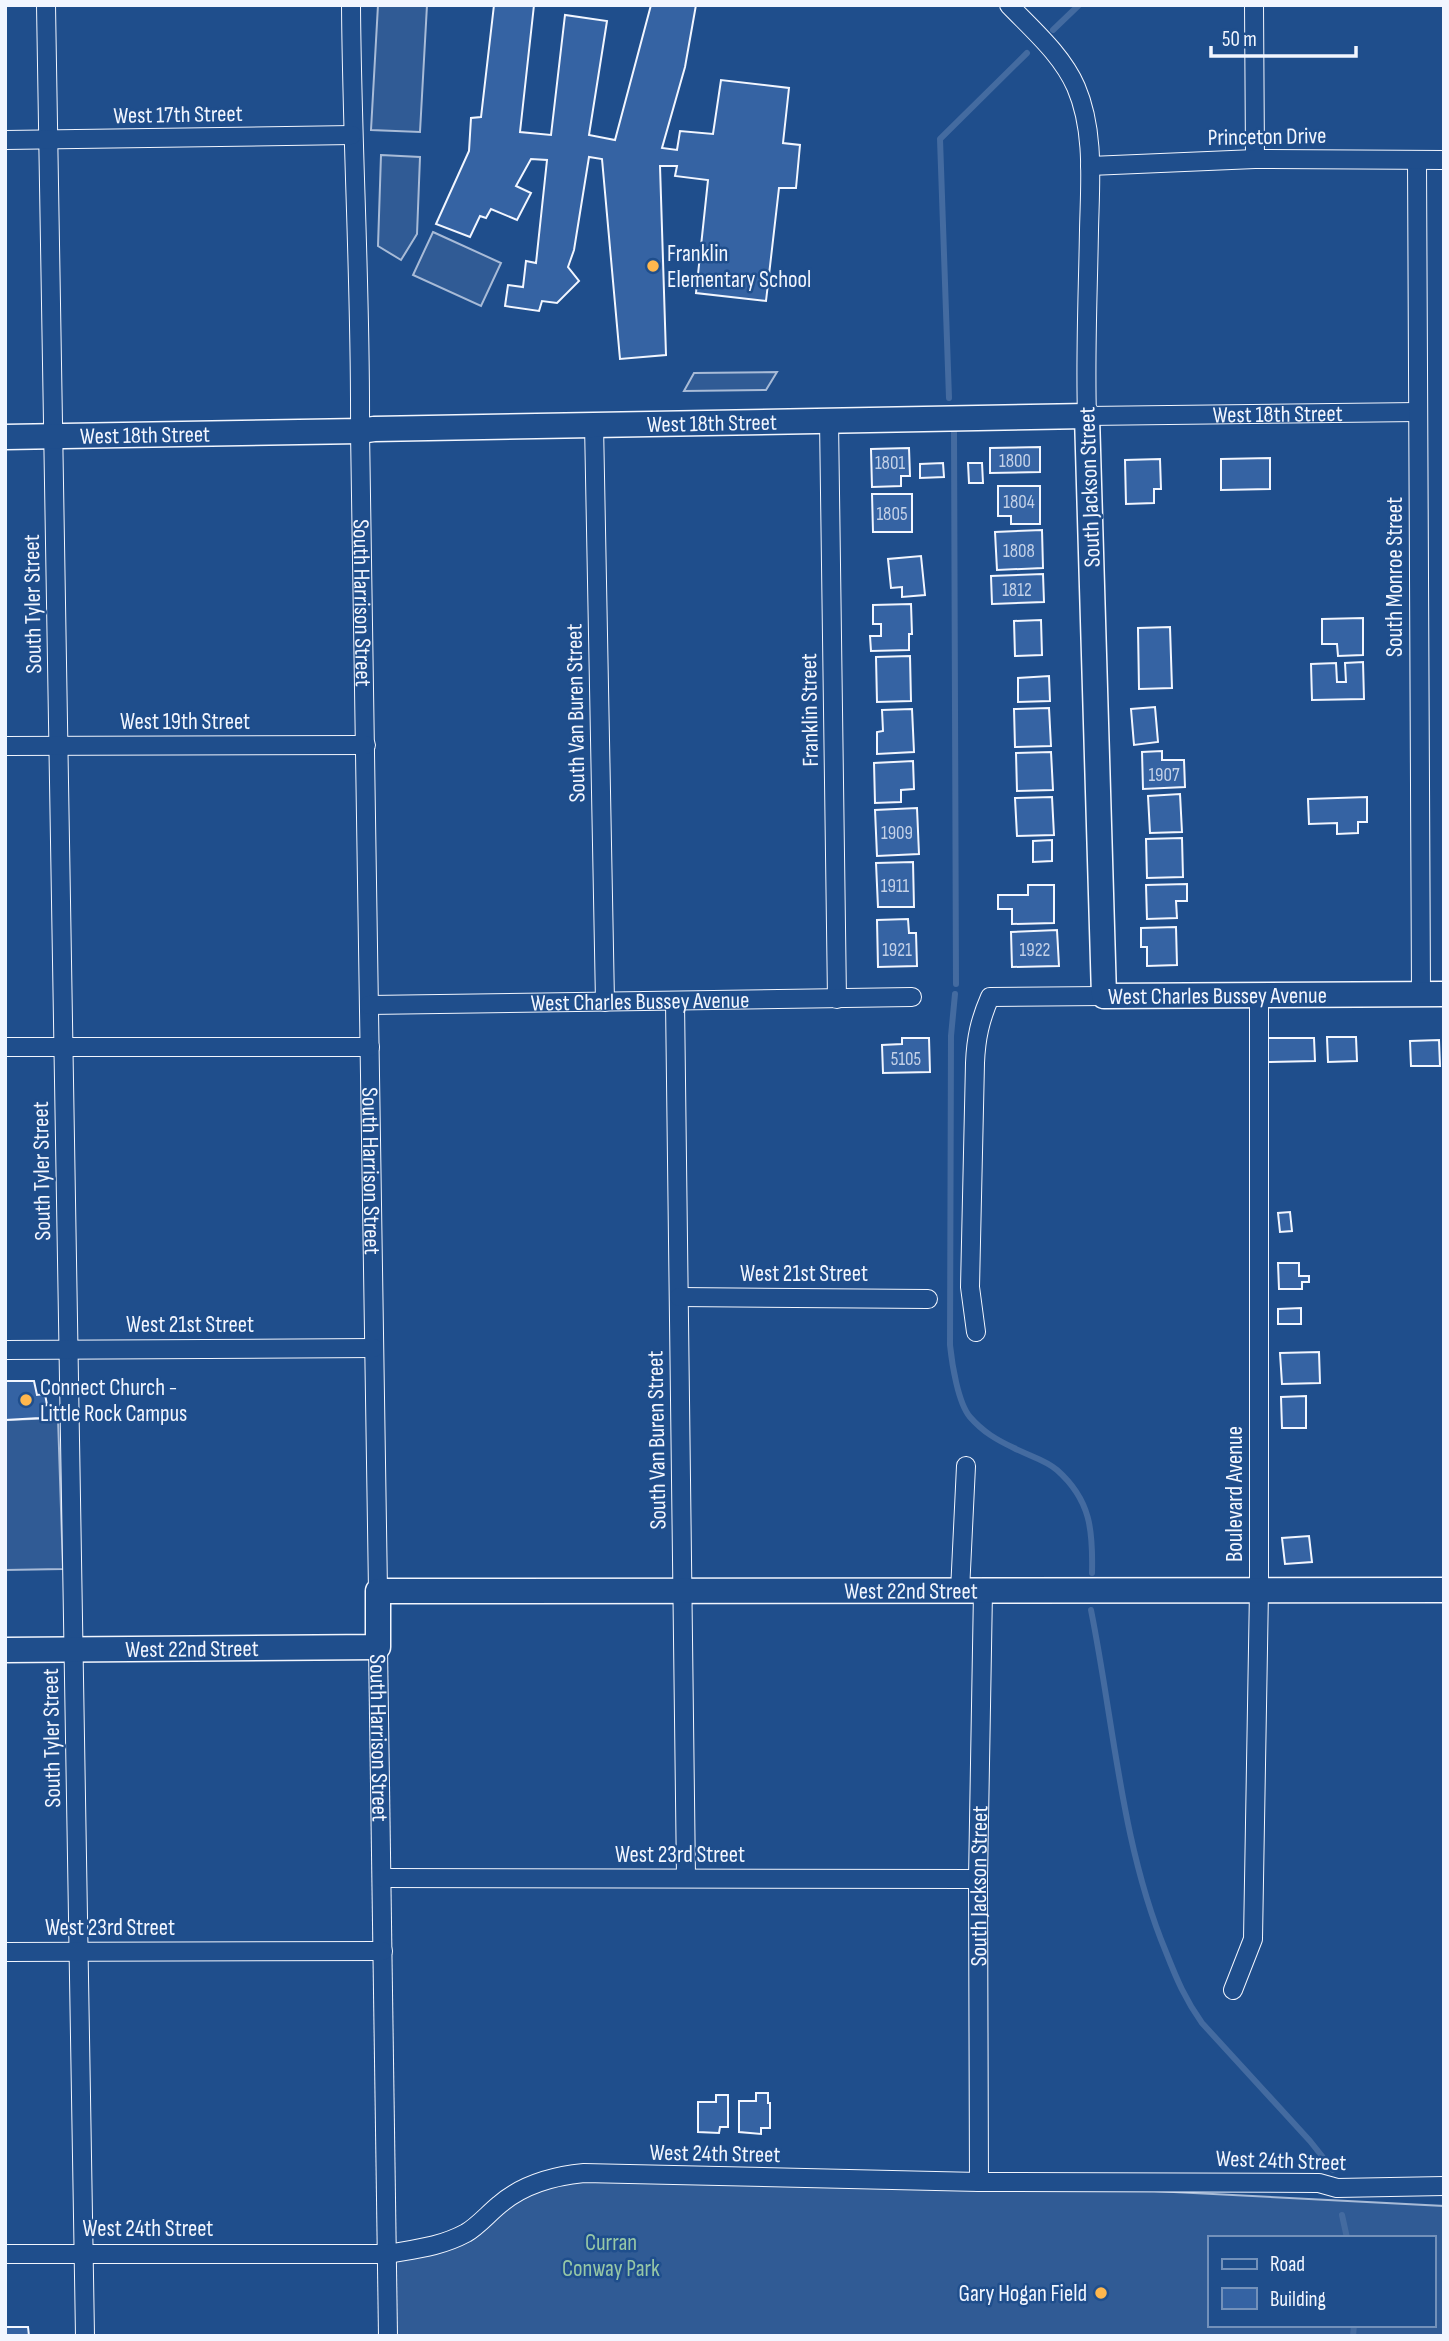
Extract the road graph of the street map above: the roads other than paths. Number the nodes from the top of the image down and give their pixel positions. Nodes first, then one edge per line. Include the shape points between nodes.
1 (46, 5) edge
2 (351, 5) edge
3 (1009, 5) edge
4 (1254, 5) edge
5 (352, 135) junction
6 (5, 140) edge
7 (49, 140) junction
8 (1255, 159) junction
9 (1444, 160) edge
10 (1417, 161) junction
11 (1090, 166) junction
12 (1418, 412) junction
13 (1087, 416) junction
14 (830, 420) junction
15 (594, 424) junction
16 (360, 431) junction
17 (54, 436) junction
18 (5, 437) edge
19 (366, 745) junction
20 (5, 746) edge
21 (59, 746) junction
22 (1432, 993) edge
23 (1259, 995) junction
24 (1104, 996) junction
25 (912, 997) dead end
26 (837, 999) junction
27 (676, 1001) junction
28 (604, 1002) junction
29 (369, 1005) junction
30 (5, 1047) edge
31 (64, 1047) junction
32 (370, 1047) junction
33 (679, 1297) junction
34 (928, 1299) dead end
35 (976, 1332) dead end
36 (374, 1348) junction
37 (5, 1350) edge
38 (69, 1350) junction
39 (966, 1466) dead end
40 (683, 1590) junction
41 (1259, 1590) junction
42 (1444, 1590) edge
43 (378, 1591) junction
44 (972, 1591) junction
45 (379, 1647) junction
46 (74, 1649) junction
47 (5, 1650) edge
48 (382, 1878) junction
49 (686, 1878) junction
50 (978, 1879) junction
51 (383, 1951) junction
52 (5, 1952) edge
53 (79, 1952) junction
54 (1233, 1990) dead end
55 (979, 2182) junction
56 (1444, 2186) edge
57 (84, 2253) junction
58 (5, 2254) edge
59 (387, 2254) junction
60 (85, 2336) edge
61 (388, 2336) edge

1 - 7 street, South Tyler Street
2 - 5 street, South Harrison Street
3 - 11 street, South Jackson Street via 1068,71 1088,136
4 - 8 street
5 - 7 street, West 17th Street
5 - 16 street, South Harrison Street
6 - 7 street, West 17th Street
7 - 17 street, South Tyler Street
8 - 10 street, Princeton Drive
8 - 11 street, Princeton Drive
9 - 10 street, Princeton Drive
10 - 12 street, South Monroe Street
11 - 13 street, South Jackson Street
12 - 13 street, West 18th Street
12 - 22 street, South Monroe Street
13 - 14 street, West 18th Street
13 - 24 street, South Jackson Street
14 - 15 street, West 18th Street
14 - 26 street, Franklin Street
15 - 16 street, West 18th Street
15 - 28 street, South Van Buren Street
16 - 17 street, West 18th Street
16 - 19 street, South Harrison Street
17 - 18 street, West 18th Street
17 - 21 street, South Tyler Street
19 - 21 street, West 19th Street
19 - 29 street, South Harrison Street
20 - 21 street, West 19th Street
21 - 31 street, South Tyler Street
22 - 23 street, West Charles Bussey Avenue
23 - 24 street, West Charles Bussey Avenue
23 - 41 street, Boulevard Avenue
24 - 35 street, West Charles Bussey Avenue via 990,997 976,1033 970,1287
25 - 26 street, West Charles Bussey Avenue
26 - 27 street, West Charles Bussey Avenue
27 - 28 street, West Charles Bussey Avenue
27 - 33 street, South Van Buren Street
28 - 29 street, West Charles Bussey Avenue
29 - 32 street, South Harrison Street
30 - 31 street
31 - 32 street
31 - 38 street, South Tyler Street
32 - 36 street, South Harrison Street
33 - 34 street, West 21st Street
33 - 40 street, South Van Buren Street
36 - 38 street, West 21st Street
36 - 43 street, South Harrison Street
37 - 38 street, West 21st Street
38 - 46 street, South Tyler Street
39 - 44 street, South Jackson Street
40 - 43 street, West 22nd Street
40 - 44 street, West 22nd Street
40 - 49 street, South Van Buren Street
41 - 42 street, West 22nd Street
41 - 44 street, West 22nd Street
41 - 54 street, Boulevard Avenue via 1253,1939
43 - 45 street, South Harrison Street
44 - 50 street, South Jackson Street
45 - 46 street, West 22nd Street
45 - 48 street, South Harrison Street
46 - 47 street, West 22nd Street
46 - 53 street, South Tyler Street
48 - 49 street, West 23rd Street
48 - 51 street, South Harrison Street
49 - 50 street, West 23rd Street
50 - 55 street, South Jackson Street
51 - 53 street, West 23rd Street
51 - 59 street, South Harrison Street
52 - 53 street, West 23rd Street
53 - 57 street, South Tyler Street
55 - 56 street, West 24th Street
55 - 59 street, West 24th Street via 557,2176 520,2190 467,2232 436,2246
57 - 58 street, West 24th Street
57 - 59 street, West 24th Street
57 - 60 street, South Tyler Street
59 - 61 street, South Harrison Street

